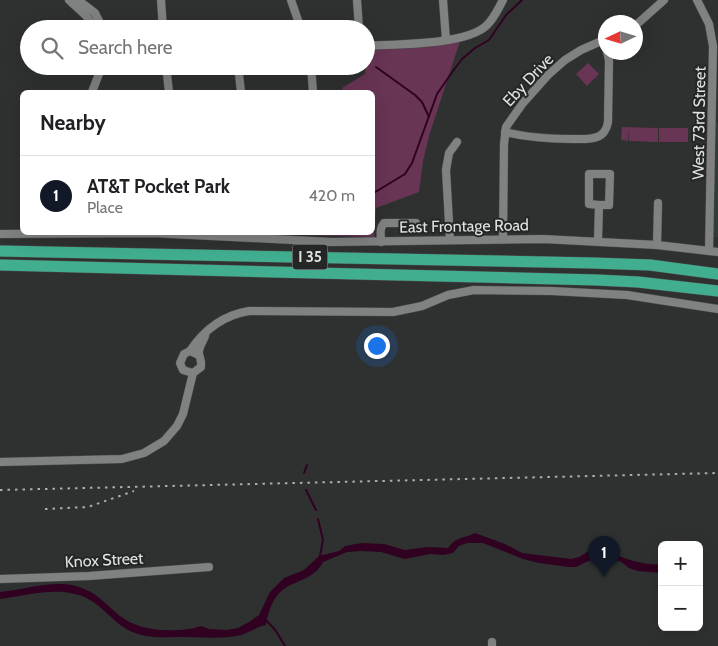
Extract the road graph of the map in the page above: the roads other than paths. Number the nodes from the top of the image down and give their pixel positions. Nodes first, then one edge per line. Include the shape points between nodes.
1 (69, 0) edge
2 (78, 0) edge
3 (161, 0) edge
4 (291, 0) edge
5 (357, 0) edge
6 (443, 0) edge
7 (502, 0) edge
8 (664, 0) edge
9 (697, 0) edge
10 (643, 19) edge
11 (89, 20) edge
12 (99, 20) edge
13 (163, 20) edge
14 (298, 20) edge
15 (358, 20) edge
16 (446, 40) junction
17 (598, 43) edge
18 (375, 45) edge
19 (609, 60) edge
20 (99, 75) edge
21 (167, 75) edge
22 (239, 75) edge
23 (312, 75) edge
24 (93, 90) edge
25 (169, 90) edge
26 (241, 90) edge
27 (313, 90) edge
28 (505, 132) junction
29 (457, 142) dead end
30 (658, 203) dead end
31 (600, 205) junction
32 (416, 223) dead end
33 (0, 234) edge
34 (20, 234) edge
35 (189, 235) edge
36 (503, 239) junction
37 (450, 240) junction
38 (598, 241) junction
39 (381, 242) junction
40 (658, 245) junction
41 (709, 250) junction
42 (0, 251) edge
43 (718, 252) edge
44 (4, 267) edge
45 (718, 274) edge
46 (718, 291) edge
47 (718, 309) edge
48 (207, 332) junction
49 (190, 351) junction
50 (199, 355) junction
51 (190, 372) junction
52 (0, 462) edge
53 (209, 567) dead end
54 (0, 579) edge

1 - 11 street
2 - 12 street via 96,13
3 - 13 street
4 - 14 street
5 - 15 street
6 - 16 street
7 - 16 street via 494,17 481,30
8 - 10 street
9 - 41 street, West 73rd Street via 709,24 713,46
16 - 18 street
17 - 28 street, Eby Drive via 565,60 548,74 510,120
19 - 28 street, Eby Drive via 608,122 602,134 587,139 541,139
20 - 24 street
21 - 25 street
22 - 26 street
23 - 27 street
28 - 36 street, Eby Drive
29 - 37 street via 449,153 446,170
30 - 40 street
31 - 31 street via 609,205 610,174 589,174 589,204
31 - 38 street
32 - 39 street via 384,223 380,231
33 - 34 street, East Frontage Road
35 - 39 street, East Frontage Road
36 - 37 street, East Frontage Road
36 - 38 street, East Frontage Road
37 - 39 street, East Frontage Road
38 - 40 street, East Frontage Road
40 - 41 street, East Frontage Road
41 - 43 street, East Frontage Road
42 - 45 highway, I 35 via 593,262
44 - 46 highway, I 35 via 597,280
47 - 48 street via 627,295 474,290 393,312 249,311 222,319
48 - 49 street
48 - 50 street
49 - 50 street
49 - 51 street via 181,360 182,367
50 - 51 street via 201,367
51 - 52 street via 183,414 173,431 153,449 122,459
53 - 54 street, Knox Street

